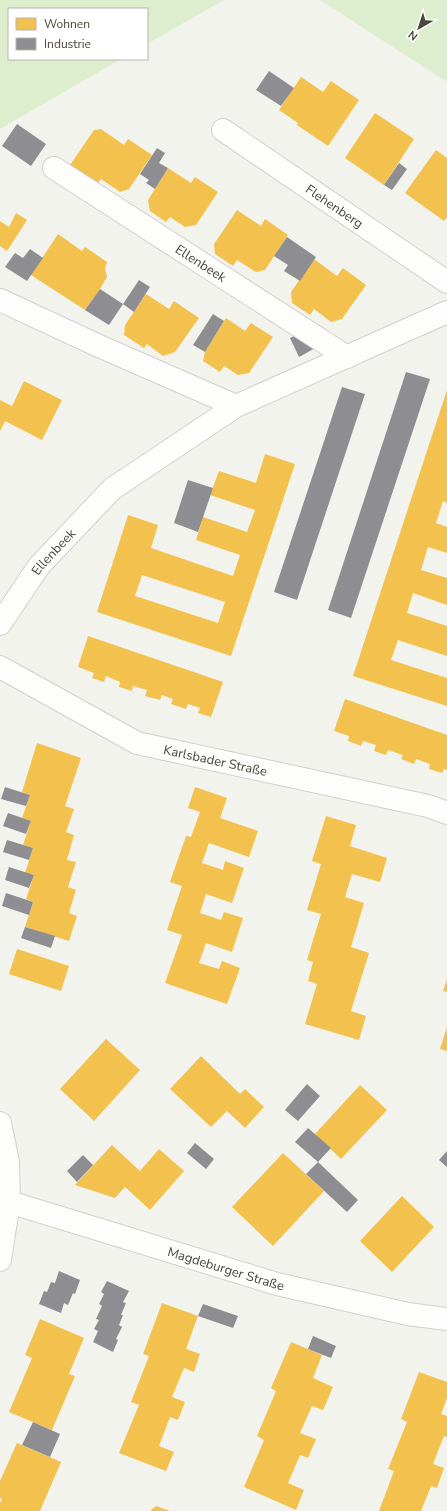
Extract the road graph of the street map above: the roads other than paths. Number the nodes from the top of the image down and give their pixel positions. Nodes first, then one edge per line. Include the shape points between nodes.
1 (223, 130) dead end
2 (54, 168) dead end
3 (447, 282) edge
4 (0, 300) edge
5 (447, 312) edge
6 (347, 357) junction
7 (236, 406) junction
8 (0, 624) edge
9 (0, 667) edge
10 (447, 813) edge
11 (0, 1123) edge
12 (9, 1202) junction
13 (0, 1260) edge
14 (447, 1319) edge

1 - 3 street, Flehenberg
2 - 6 street, Ellenbeek
4 - 7 street
5 - 6 street, Ellenbeek
6 - 7 street, Ellenbeek
7 - 8 street, Ellenbeek via 112,489 39,566
9 - 10 street, Karlsbader Straße via 137,743 428,806
11 - 12 street via 8,1162
12 - 13 street
12 - 14 street, Magdeburger Straße via 277,1284 408,1314

